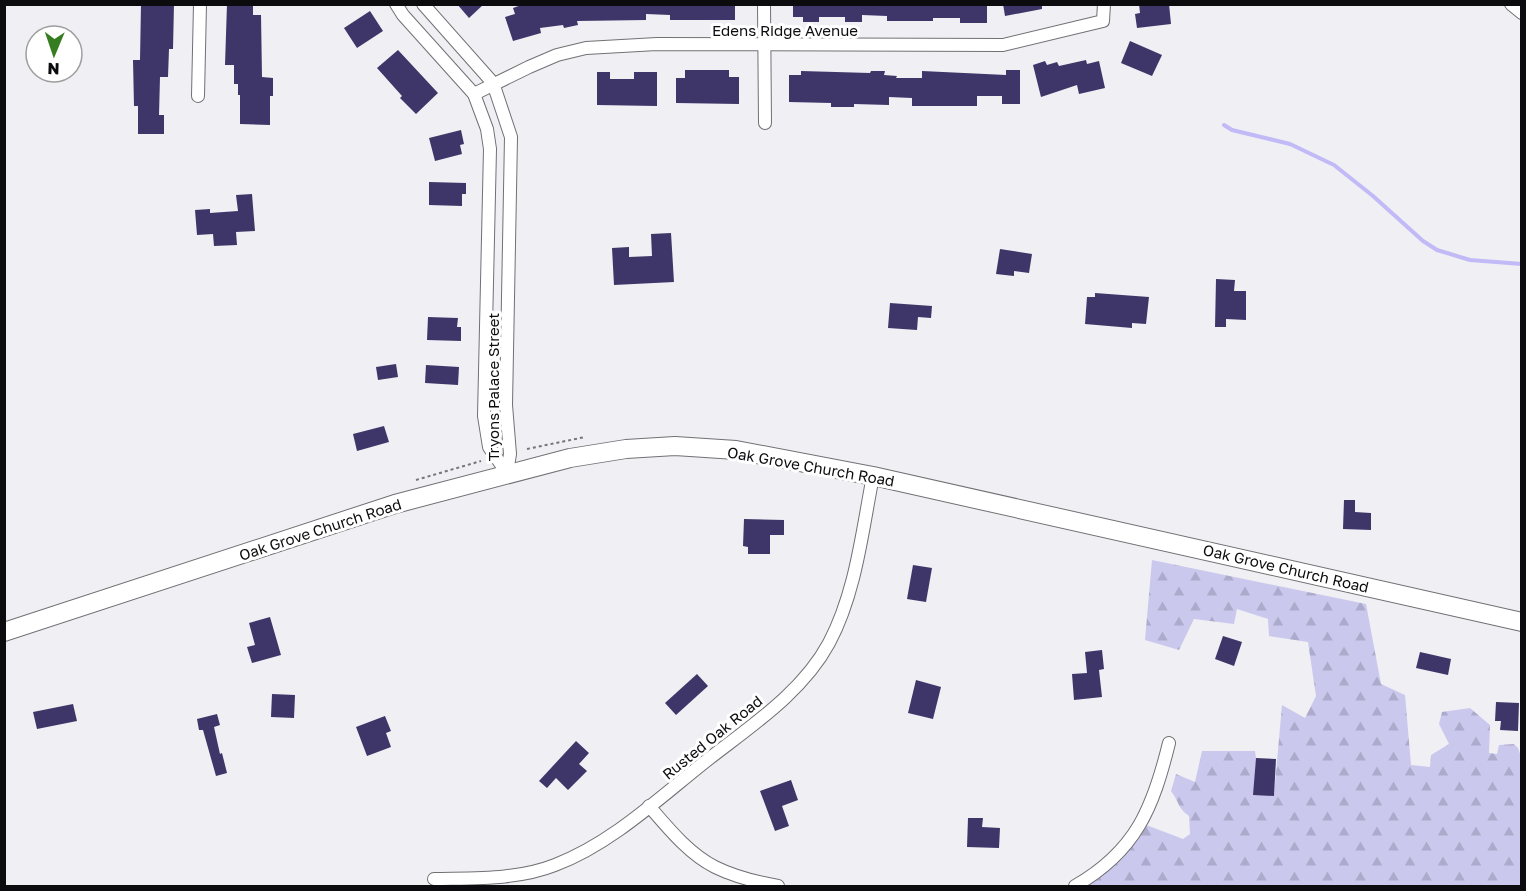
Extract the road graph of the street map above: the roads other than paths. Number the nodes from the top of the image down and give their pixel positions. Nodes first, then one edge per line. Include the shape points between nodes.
1 (200, 4) edge
2 (396, 4) edge
3 (423, 4) edge
4 (764, 4) edge
5 (1104, 4) edge
6 (1511, 4) edge
7 (1521, 13) edge
8 (763, 45) junction
9 (493, 83) junction
10 (474, 94) junction
11 (198, 96) dead end
12 (765, 123) dead end
13 (487, 288) junction
14 (509, 288) junction
15 (507, 473) junction
16 (873, 476) junction
17 (1521, 622) edge
18 (4, 632) edge
19 (1169, 743) dead end
20 (649, 806) junction
21 (434, 879) dead end
22 (778, 886) edge
23 (1075, 886) edge

1 - 11 street
2 - 10 street, Tryons Palace Street
3 - 9 street, Tryons Palace Street
4 - 8 street
5 - 8 street, Edens Ridge Avenue via 1103,21 1003,45
6 - 7 street
8 - 9 street, Edens Ridge Avenue via 586,48 557,55
8 - 12 street
9 - 10 street, Edens Ridge Avenue
9 - 14 street, Tryons Palace Street via 511,137
10 - 13 street, Tryons Palace Street via 490,149
13 - 14 street
13 - 15 street, Tryons Palace Street via 484,416 489,447
14 - 15 street, Tryons Palace Street
15 - 16 main road, Oak Grove Church Road via 626,449 675,446 736,450
15 - 18 main road, Oak Grove Church Road via 395,504
16 - 17 main road, Oak Grove Church Road
16 - 20 street, Rusted Oak Road via 848,601 828,644 806,676 780,702
19 - 23 street via 1160,782 1134,836 1114,859
20 - 21 street, Rusted Oak Road via 594,846 558,864 524,874
20 - 22 street via 678,839 713,866 748,880

